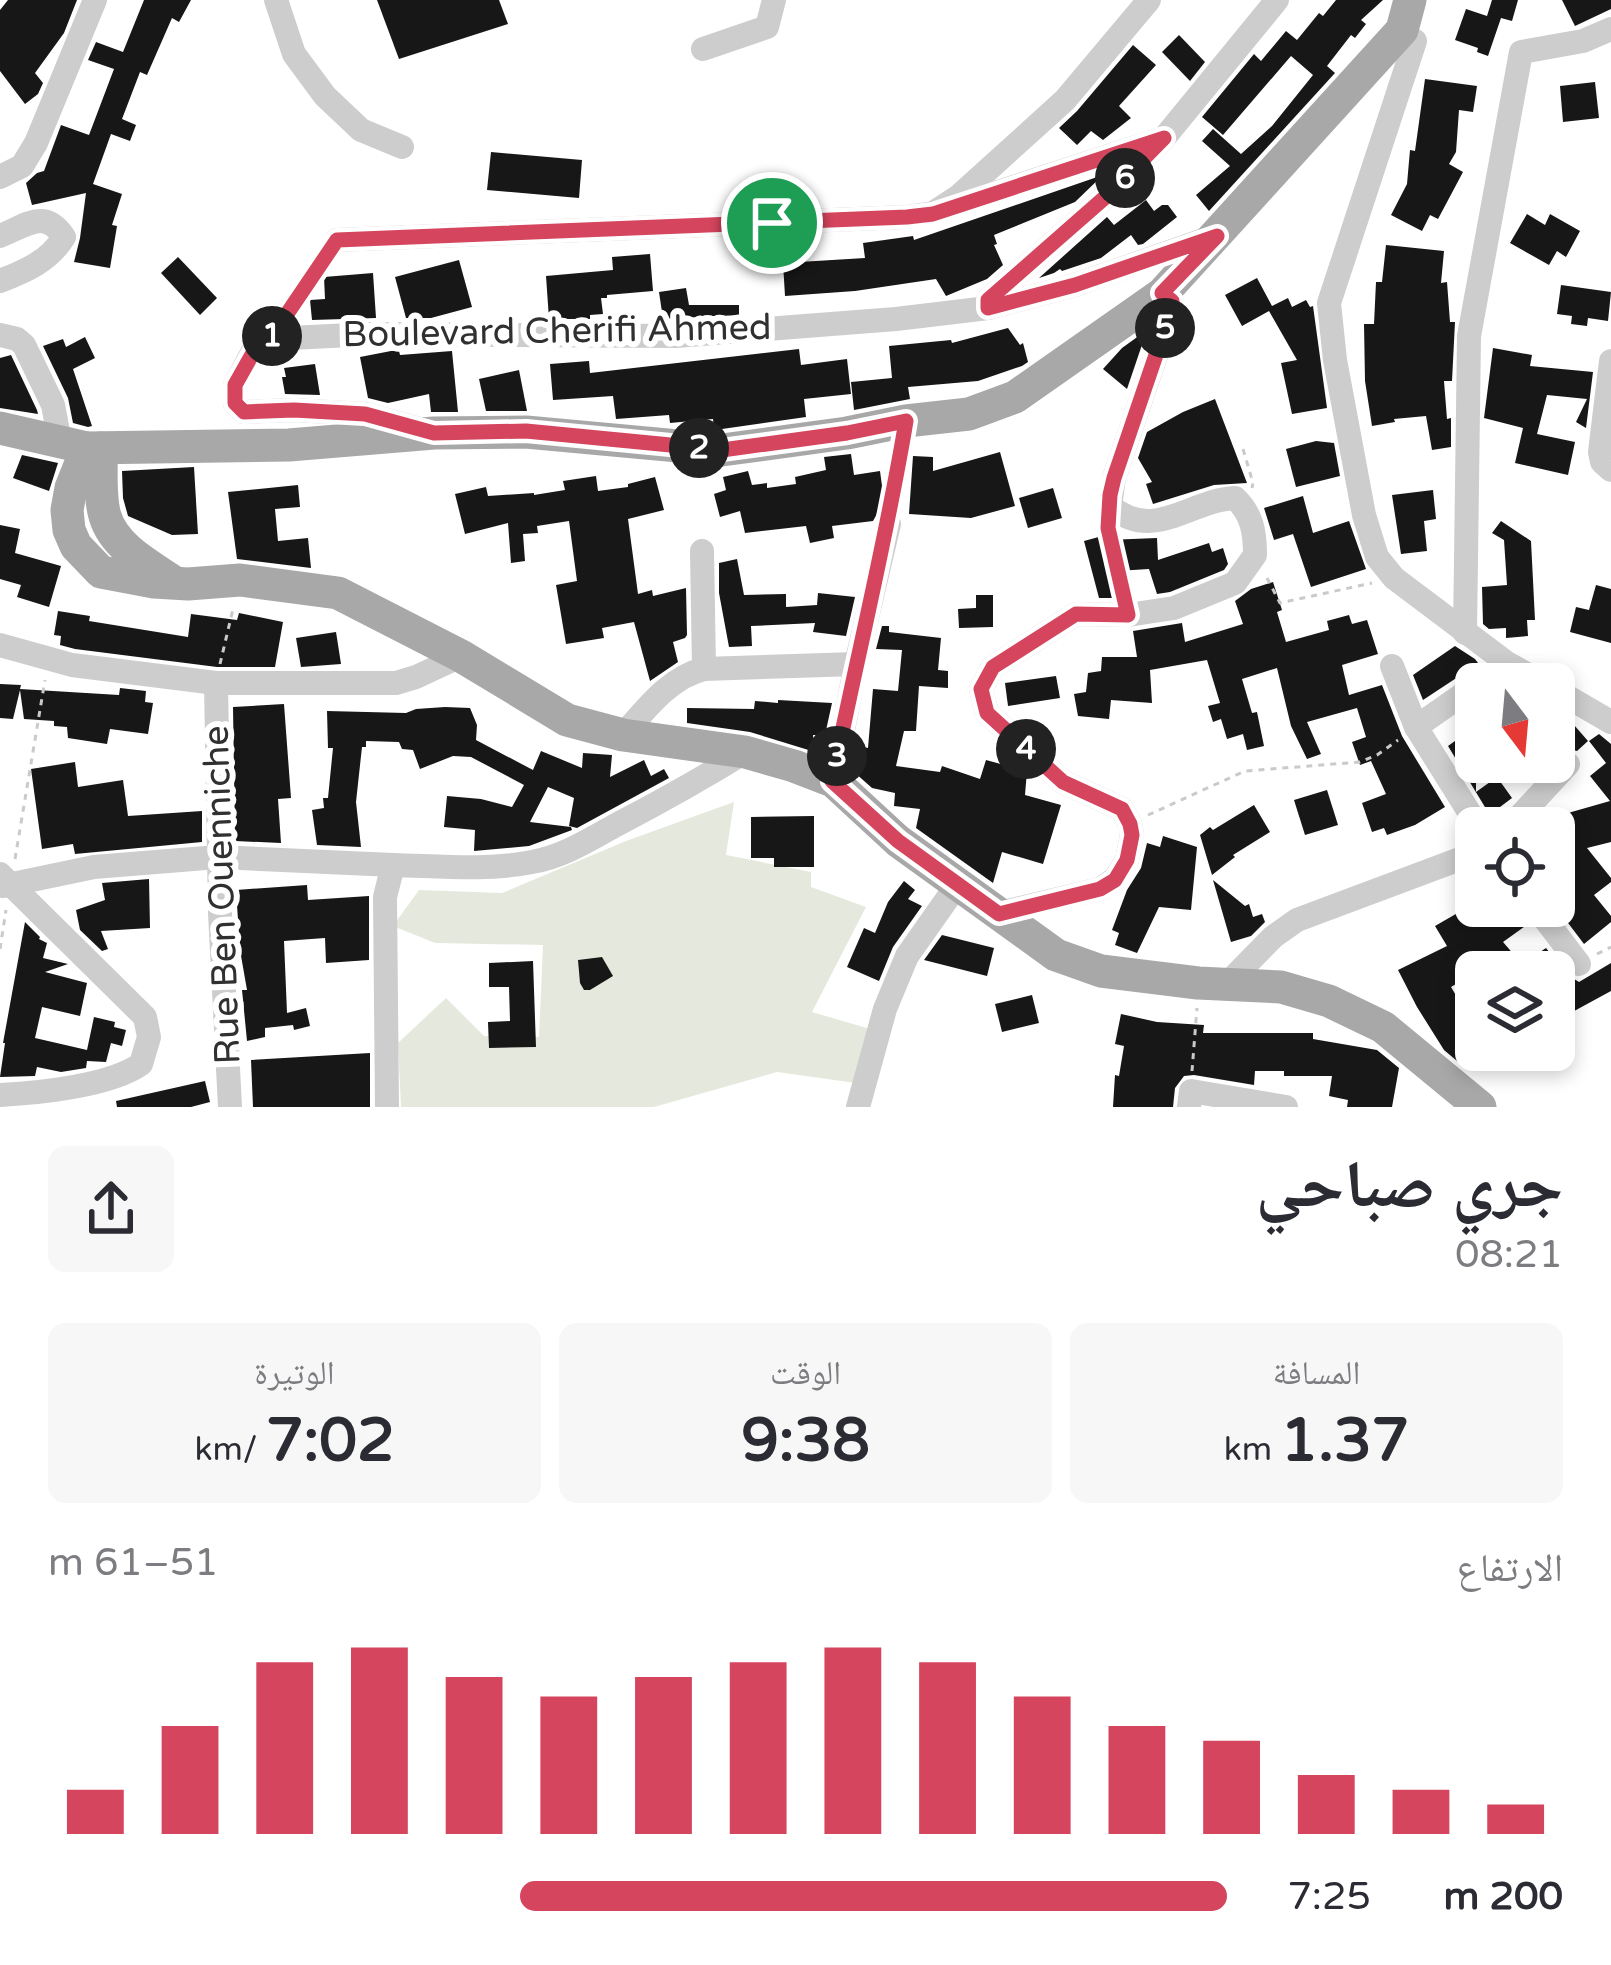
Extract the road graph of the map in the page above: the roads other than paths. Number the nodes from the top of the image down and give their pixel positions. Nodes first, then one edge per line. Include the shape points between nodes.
1 (95, 0) edge
2 (276, 0) edge
3 (774, 0) edge
4 (1149, 0) edge
5 (1277, 0) edge
6 (1410, 0) edge
7 (1611, 28) edge
8 (1415, 41) dead end
9 (703, 49) dead end
10 (1164, 138) junction
11 (402, 147) dead end
12 (0, 177) edge
13 (933, 214) junction
14 (0, 236) edge
15 (1217, 236) junction
16 (337, 240) road end
17 (0, 281) edge
18 (1162, 293) junction
19 (988, 308) junction
20 (0, 335) edge
21 (1611, 361) edge
22 (0, 428) edge
23 (434, 433) junction
24 (92, 446) junction
25 (1611, 470) edge
26 (889, 524) road end
27 (702, 551) dead end
28 (175, 583) junction
29 (1465, 633) junction
30 (0, 645) edge
31 (461, 656) junction
32 (1507, 663) edge
33 (856, 664) junction
34 (1392, 666) dead end
35 (704, 669) junction
36 (215, 683) junction
37 (1455, 700) edge
38 (1575, 701) edge
39 (1611, 722) edge
40 (1416, 727) junction
41 (623, 735) junction
42 (745, 752) junction
43 (832, 781) junction
44 (1550, 783) edge
45 (1466, 807) edge
46 (1528, 807) edge
47 (218, 856) junction
48 (1455, 861) edge
49 (394, 865) junction
50 (4, 882) edge
51 (957, 885) junction
52 (999, 914) junction
53 (1551, 927) edge
54 (1579, 964) dead end
55 (1213, 983) junction
56 (0, 1095) edge
57 (1190, 1099) edge
58 (230, 1107) edge
59 (387, 1107) edge
60 (858, 1107) edge
61 (1286, 1107) edge
62 (1480, 1107) edge

1 - 12 street via 36,143 22,166
2 - 11 street via 294,54 325,96 362,130
3 - 9 street via 767,27
4 - 13 street via 1065,100
5 - 10 street
6 - 15 main road via 1402,30
7 - 29 street via 1521,52 1469,336
8 - 29 street via 1329,303 1377,557
10 - 13 street
10 - 19 street
13 - 16 street
14 - 17 street via 39,220 64,237 39,264
15 - 18 main road
15 - 19 street, Boulevard Cherifi Ahmed
18 - 23 main road via 1015,397 969,414 722,450 526,431
18 - 52 street via 1172,308 1110,506 1154,522 1235,497 1247,509 1256,555 1234,583 1174,608 1076,614 993,667 981,689 987,713 1063,782 1122,809 1132,835 1127,860 1100,889
19 - 23 street, Boulevard Cherifi Ahmed via 676,336 270,339 235,385 244,412 365,414
20 - 24 street via 24,345 53,405
21 - 25 street via 1600,452
22 - 24 main road
23 - 24 main road via 289,445
24 - 28 main road via 105,515 122,543
24 - 28 main road via 67,510 76,546 100,572
26 - 33 street
27 - 35 street
28 - 31 main road via 240,580 338,593
29 - 32 street
30 - 36 street via 49,660
31 - 36 street via 396,683
31 - 41 main road via 567,720
33 - 35 street
33 - 43 street
34 - 40 street
35 - 41 street via 670,687
36 - 47 street, Rue Ben Ouenniche
37 - 40 street
38 - 39 street
40 - 45 street
41 - 42 main road
42 - 43 main road
42 - 49 street via 535,862
43 - 51 main road
44 - 46 street
47 - 49 street
47 - 50 street
47 - 58 street, Rue Ben Ouenniche
48 - 55 street via 1297,920
49 - 59 street via 386,897
50 - 56 street via 145,1017 149,1037 141,1064 122,1075
51 - 52 main road
51 - 60 street via 908,956
52 - 55 main road via 1056,956 1101,970
53 - 54 street
55 - 62 main road via 1329,1000 1383,1027
57 - 61 street

